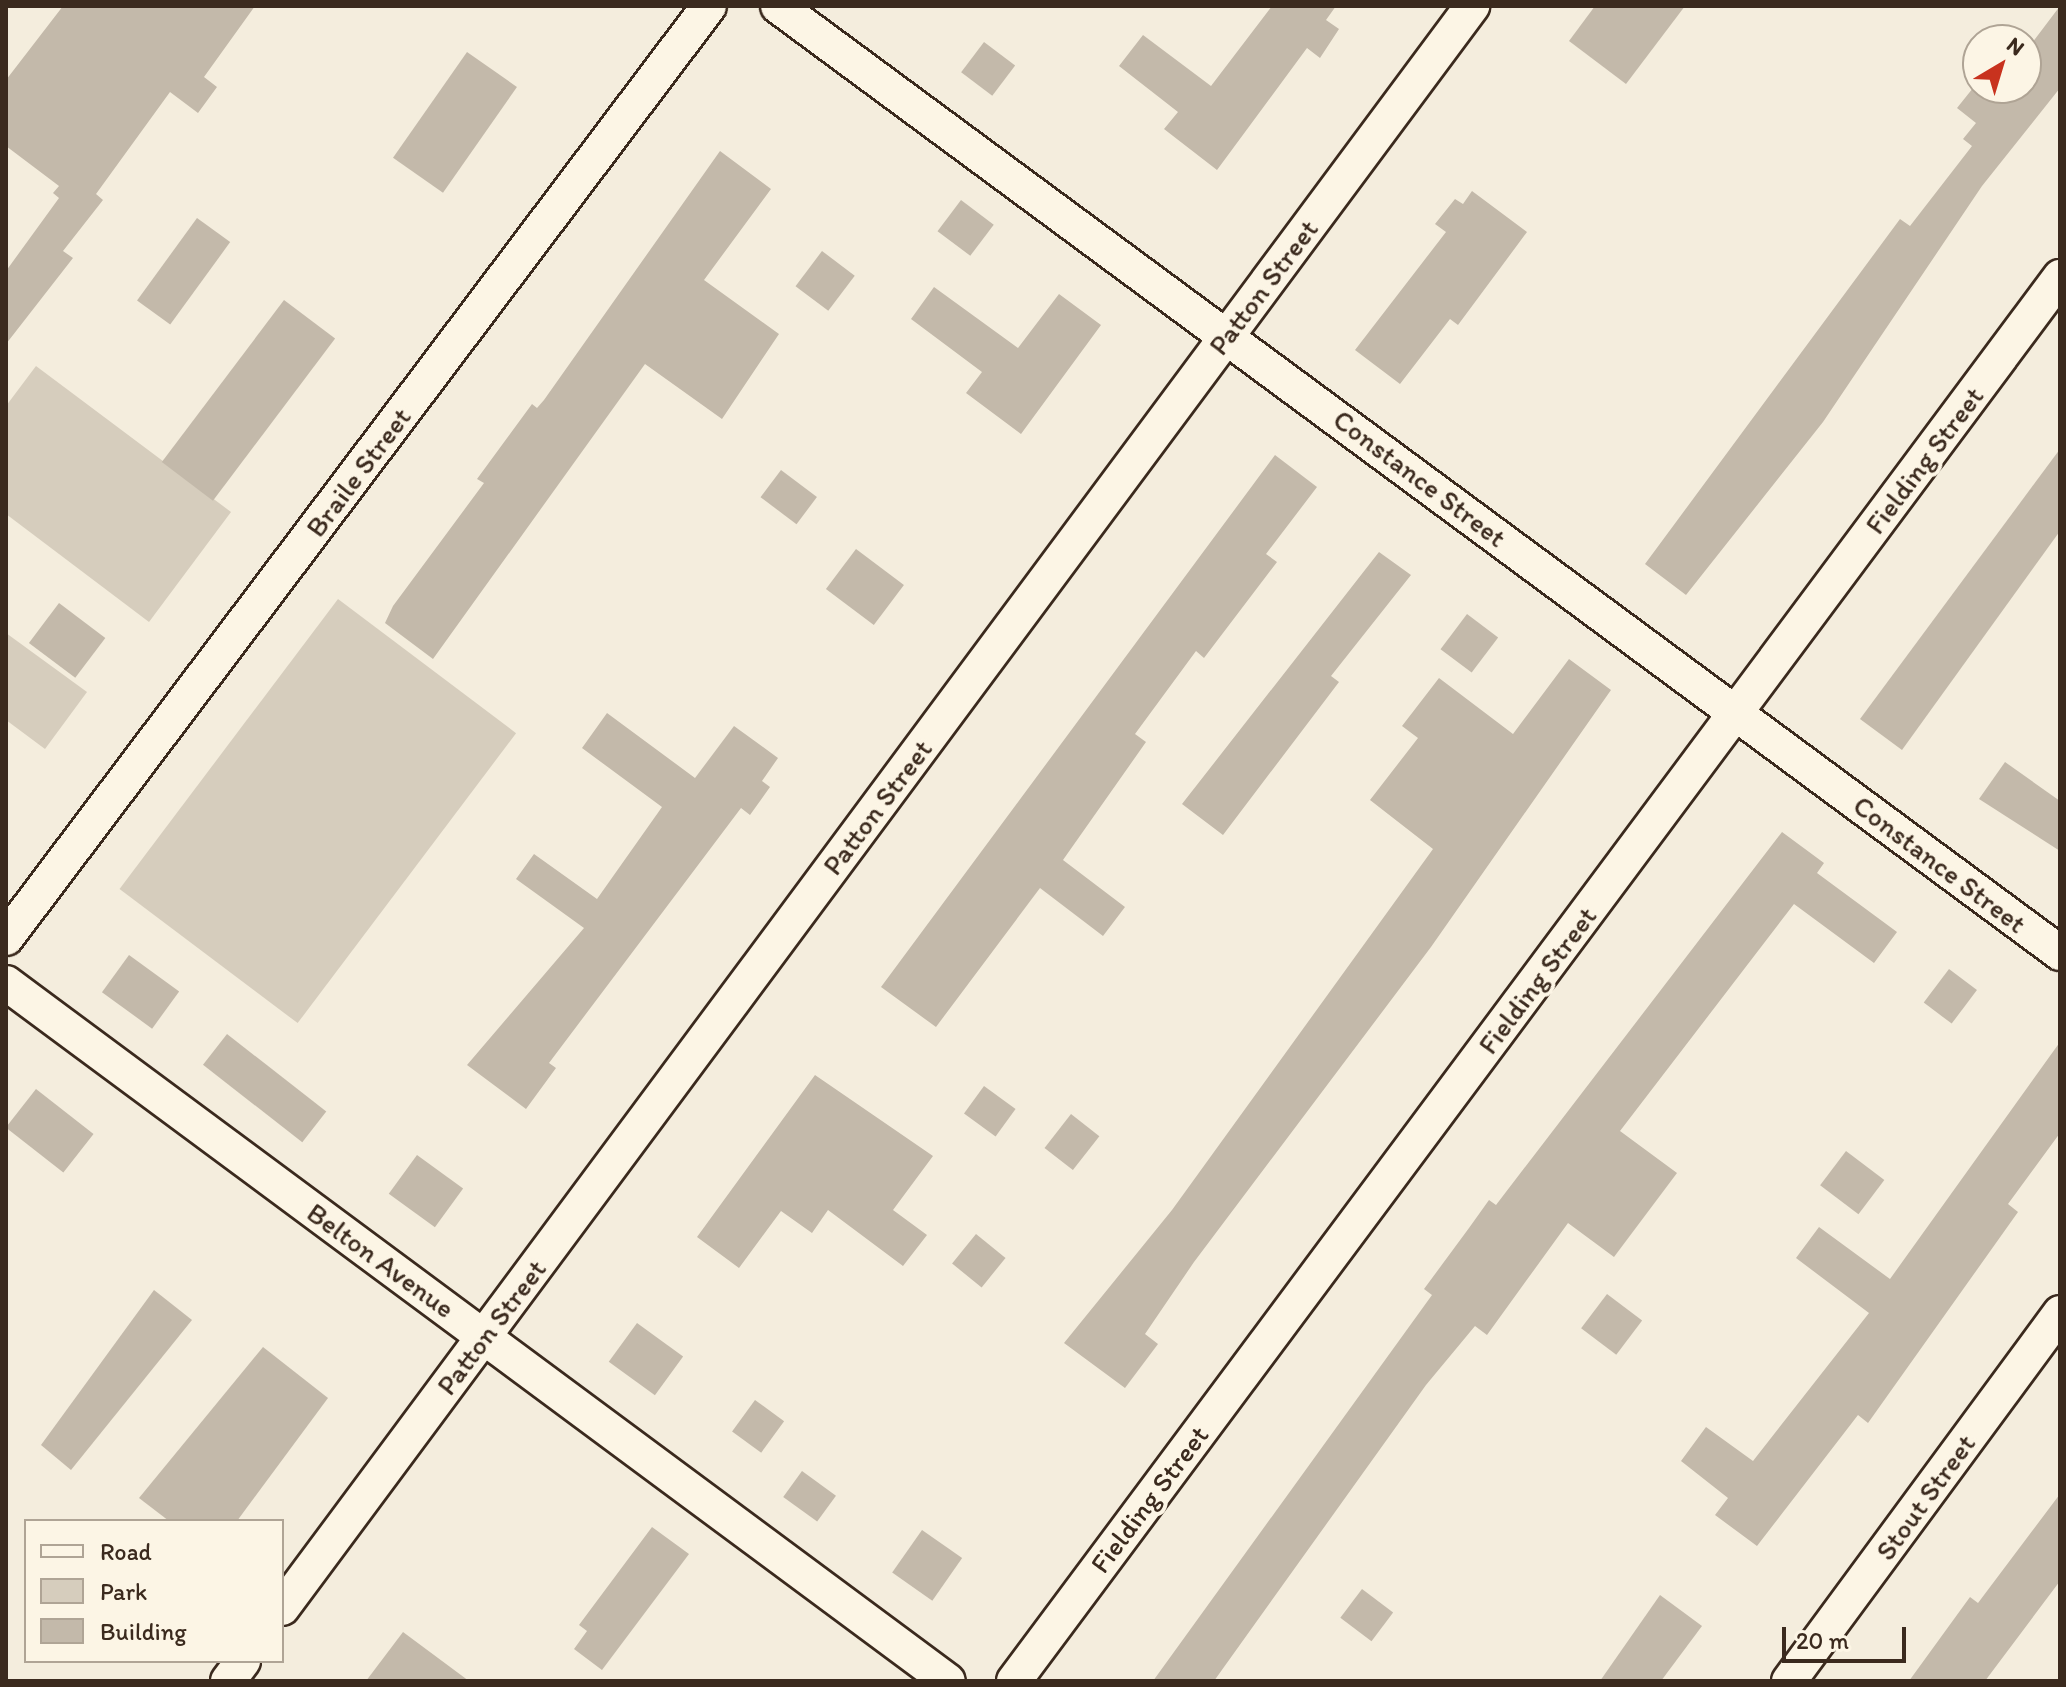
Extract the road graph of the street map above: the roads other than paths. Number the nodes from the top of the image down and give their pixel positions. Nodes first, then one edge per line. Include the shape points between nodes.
1 (709, 6) edge
2 (778, 6) edge
3 (1472, 6) edge
4 (2060, 277) edge
5 (1227, 335) junction
6 (1737, 713) junction
7 (6, 938) edge
8 (2060, 953) edge
9 (6, 983) edge
10 (2060, 1313) edge
11 (484, 1337) junction
12 (284, 1605) edge
13 (242, 1663) edge
14 (228, 1681) edge
15 (948, 1681) edge
16 (1014, 1681) edge
17 (1789, 1681) edge

1 - 7 street, Braile Street
2 - 5 street, Constance Street
3 - 5 street, Patton Street
4 - 6 street, Fielding Street
5 - 6 street, Constance Street
5 - 11 street, Patton Street
6 - 8 street, Constance Street
6 - 16 street, Fielding Street
9 - 11 street, Belton Avenue
10 - 17 street, Stout Street
11 - 12 street, Patton Street
11 - 15 street, Belton Avenue
13 - 14 street

